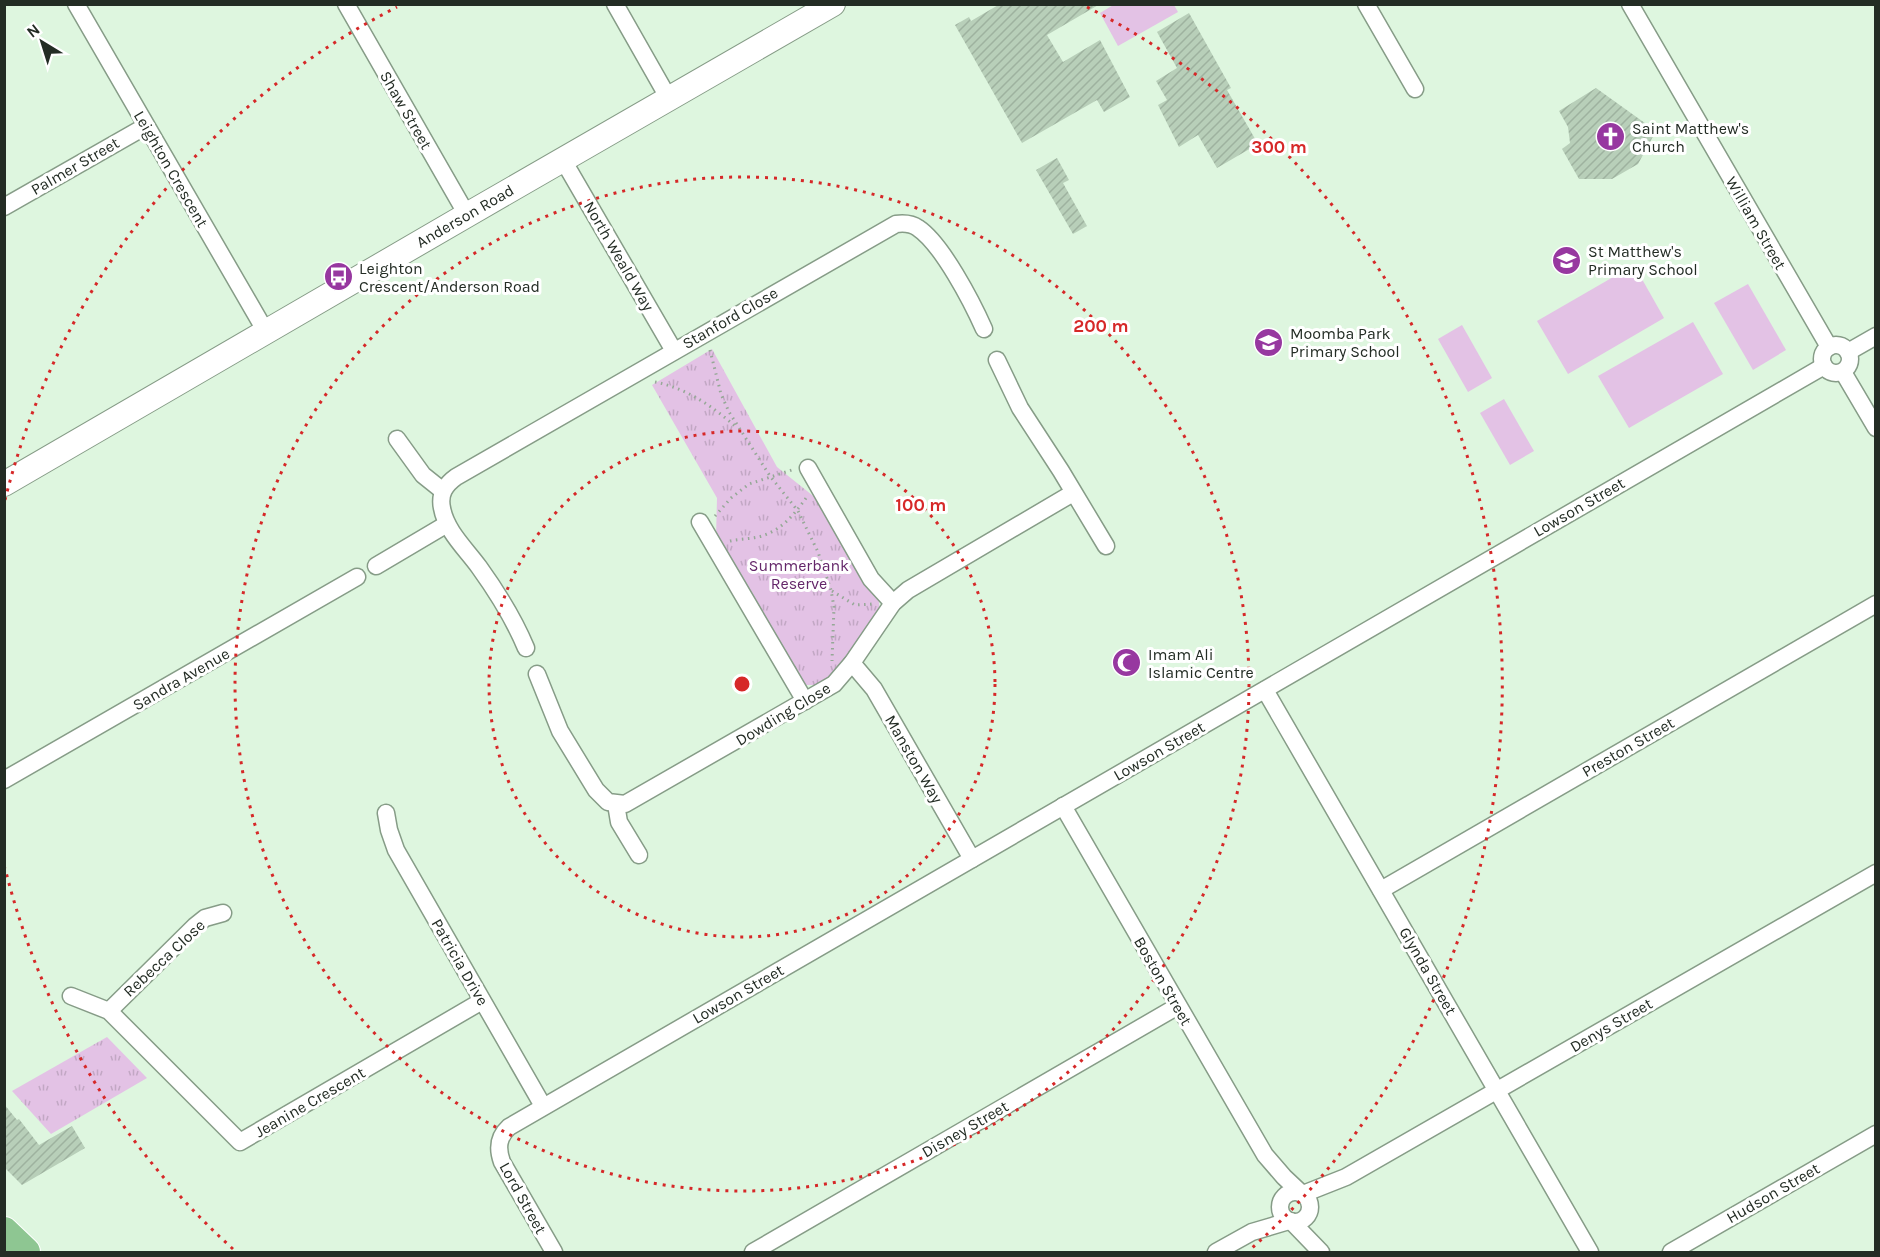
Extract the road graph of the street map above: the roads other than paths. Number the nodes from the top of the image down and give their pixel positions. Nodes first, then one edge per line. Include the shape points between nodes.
1 (76, 4) edge
2 (346, 4) edge
3 (615, 4) edge
4 (833, 4) edge
5 (1366, 4) edge
6 (1630, 4) edge
7 (1415, 89) dead end
8 (669, 99) junction
9 (146, 126) junction
10 (563, 160) junction
11 (4, 207) edge
12 (467, 215) junction
13 (984, 329) dead end
14 (266, 332) junction
15 (1875, 336) edge
16 (1829, 347) junction
17 (674, 351) junction
18 (1848, 352) junction
19 (997, 360) dead end
20 (1824, 366) junction
21 (1843, 372) junction
22 (1875, 428) edge
23 (397, 439) dead end
24 (808, 468) road end
25 (4, 484) edge
26 (442, 491) junction
27 (1073, 493) junction
28 (447, 524) junction
29 (701, 525) road end
30 (1106, 546) dead end
31 (376, 566) dead end
32 (357, 577) dead end
33 (893, 603) junction
34 (1875, 604) edge
35 (526, 648) dead end
36 (852, 663) junction
37 (537, 674) dead end
38 (1265, 690) junction
39 (805, 702) junction
40 (4, 780) edge
41 (616, 804) junction
42 (1063, 806) junction
43 (386, 813) dead end
44 (639, 855) dead end
45 (972, 859) junction
46 (1875, 873) edge
47 (1381, 890) junction
48 (223, 913) dead end
49 (71, 996) dead end
50 (482, 1001) junction
51 (1178, 1006) junction
52 (109, 1011) junction
53 (1496, 1090) junction
54 (543, 1106) junction
55 (1875, 1134) edge
56 (500, 1141) joint
57 (1265, 1155) junction
58 (1346, 1177) junction
59 (1302, 1193) junction
60 (1281, 1201) junction
61 (1309, 1213) junction
62 (1290, 1221) junction
63 (4, 1232) edge
64 (1252, 1232) junction
65 (757, 1251) edge
66 (25, 1252) edge
67 (555, 1252) edge
68 (1216, 1252) edge
69 (1321, 1252) edge
70 (1590, 1252) edge
71 (1671, 1252) edge

1 - 9 street, Leighton Crescent
2 - 12 street, Shaw Street
3 - 8 street
4 - 8 street, Anderson Road
5 - 7 street
6 - 16 street, William Street
8 - 10 street, Anderson Road
9 - 11 street, Palmer Street
9 - 14 street, Leighton Crescent
10 - 12 street, Anderson Road
10 - 17 street, North Weald Way
12 - 14 street, Anderson Road
13 - 17 street, Stanford Close via 948,263 926,234 906,223 885,229
14 - 25 street, Anderson Road
15 - 18 street
16 - 18 street via 1837,345
16 - 20 street via 1822,358
17 - 26 street, Stanford Close via 456,477
18 - 21 street via 1849,365
19 - 27 street via 1020,408
20 - 21 street via 1830,372
20 - 38 street, Lowson Street
21 - 22 street
23 - 26 street via 423,475
24 - 33 street via 871,579
26 - 28 street
27 - 30 street
27 - 33 street, Dowding Close via 908,590
28 - 31 street
28 - 35 street via 495,591
29 - 39 street
32 - 40 street, Sandra Avenue
33 - 36 street, Dowding Close
34 - 47 street, Preston Street
36 - 39 street, Dowding Close via 834,684
36 - 45 street, Manston Way via 874,689
37 - 41 street via 574,756 596,790
38 - 42 street, Lowson Street
38 - 47 street, Glynda Street
39 - 41 street, Dowding Close via 632,802
41 - 44 street via 620,822
42 - 45 street, Lowson Street
42 - 51 street, Boston Street
43 - 50 street, Patricia Drive via 396,850
45 - 54 street, Lowson Street
46 - 53 street, Denys Street
47 - 53 street, Glynda Street
48 - 52 street, Rebecca Close via 205,918 195,926
49 - 52 street, Jeanine Crescent
50 - 52 street, Jeanine Crescent via 240,1142
50 - 54 street, Patricia Drive
51 - 57 street, Boston Street
51 - 65 street, Disney Street
53 - 58 street, Denys Street
53 - 70 street, Glynda Street
54 - 56 street, Lowson Street via 509,1127
55 - 71 street, Hudson Street
56 - 67 street, Lord Street via 502,1162
57 - 59 street, Boston Street
57 - 60 street, Boston Street
58 - 59 street, Denys Street
58 - 61 street, Denys Street
59 - 60 street via 1288,1193
59 - 61 street via 1309,1202
60 - 62 street via 1282,1215
60 - 64 street
61 - 62 street via 1301,1221
61 - 69 street
62 - 64 street
62 - 69 street
63 - 66 highway
64 - 68 street

